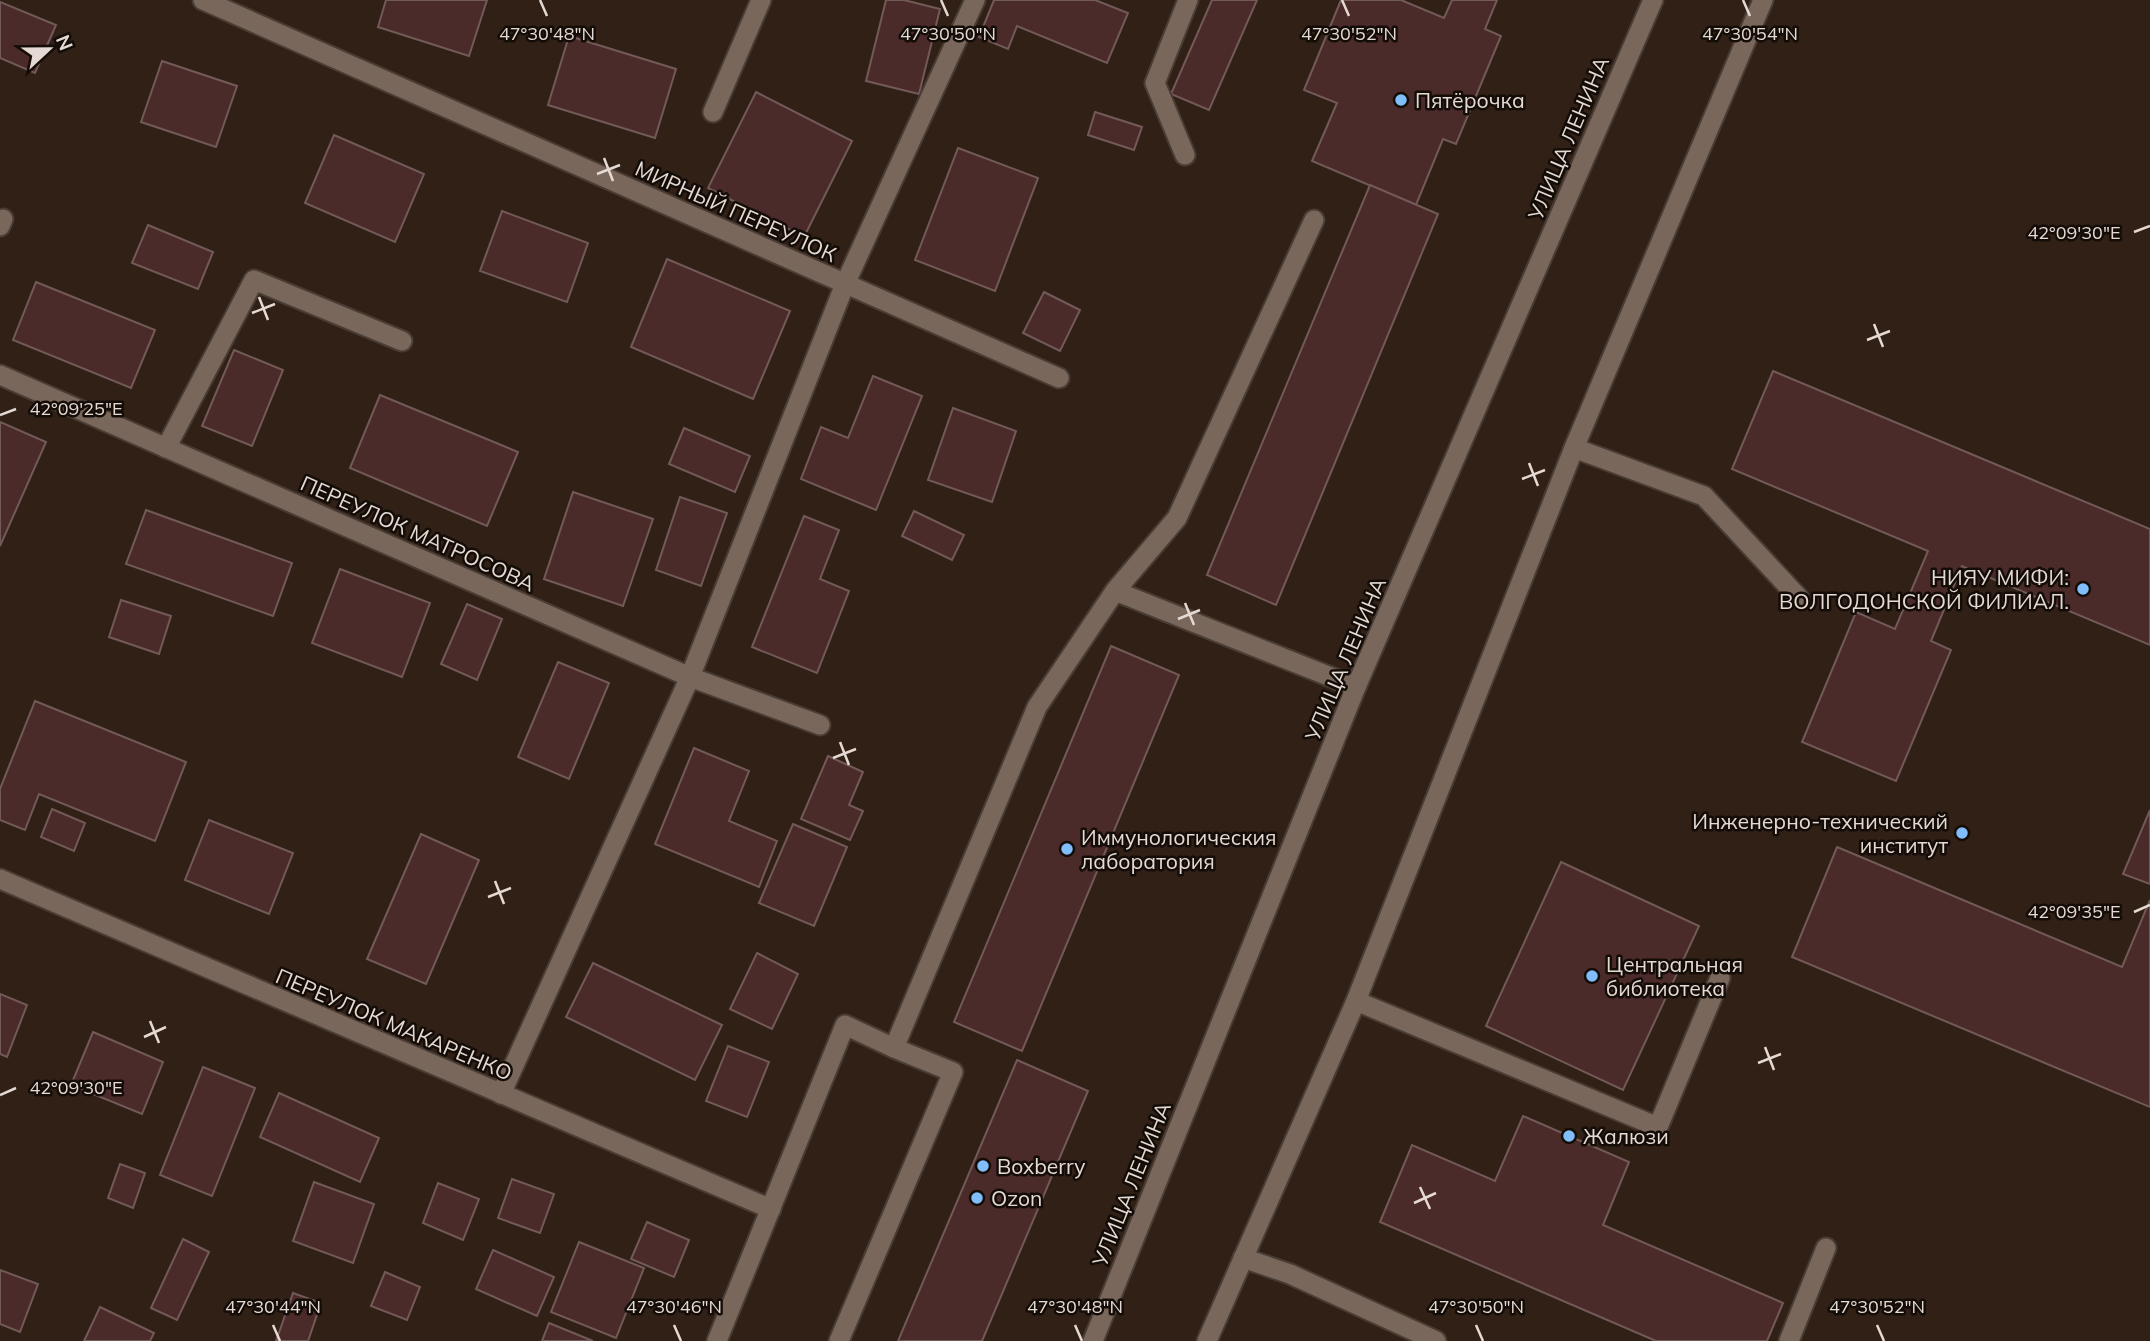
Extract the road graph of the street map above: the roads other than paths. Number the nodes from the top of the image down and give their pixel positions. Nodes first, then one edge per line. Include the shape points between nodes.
1 (203, 0) edge
2 (761, 0) edge
3 (975, 0) edge
4 (1188, 0) edge
5 (1653, 0) edge
6 (1763, 0) edge
7 (713, 112) dead end
8 (1185, 155) dead end
9 (1314, 220) dead end
10 (845, 284) junction
11 (402, 341) dead end
12 (0, 375) edge
13 (1059, 378) dead end
14 (166, 448) junction
15 (1574, 448) junction
16 (1115, 591) junction
17 (1798, 597) dead end
18 (690, 677) junction
19 (1356, 687) junction
20 (820, 725) dead end
21 (0, 879) edge
22 (1720, 978) dead end
23 (1356, 1001) junction
24 (894, 1048) junction
25 (501, 1094) junction
26 (771, 1209) junction
27 (1826, 1248) dead end
28 (1243, 1258) junction
29 (717, 1341) edge
30 (839, 1341) edge
31 (1093, 1341) edge
32 (1207, 1341) edge
33 (1436, 1341) edge
34 (1789, 1341) edge

1 - 10 street, МИРНЫЙ ПЕРЕУЛОК
2 - 7 street
3 - 10 street
4 - 8 street via 1155,83
5 - 19 street, УЛИЦА ЛЕНИНА
6 - 15 street
9 - 16 street via 1177,519
10 - 13 street, МИРНЫЙ ПЕРЕУЛОК
10 - 18 street
11 - 14 street via 254,280
12 - 14 street, ПЕРЕУЛОК МАТРОСОВА
14 - 18 street, ПЕРЕУЛОК МАТРОСОВА
15 - 17 street via 1704,496
15 - 23 street
16 - 19 street
16 - 24 street via 1037,707
18 - 20 street, ПЕРЕУЛОК МАТРОСОВА
18 - 25 street
19 - 31 street, УЛИЦА ЛЕНИНА
21 - 25 street, ПЕРЕУЛОК МАКАРЕНКО
22 - 23 street via 1658,1127
23 - 28 street
24 - 26 street via 845,1025
24 - 30 street via 953,1072
25 - 26 street, ПЕРЕУЛОК МАКАРЕНКО
26 - 29 street
27 - 34 street
28 - 32 street
28 - 33 street via 1290,1274

